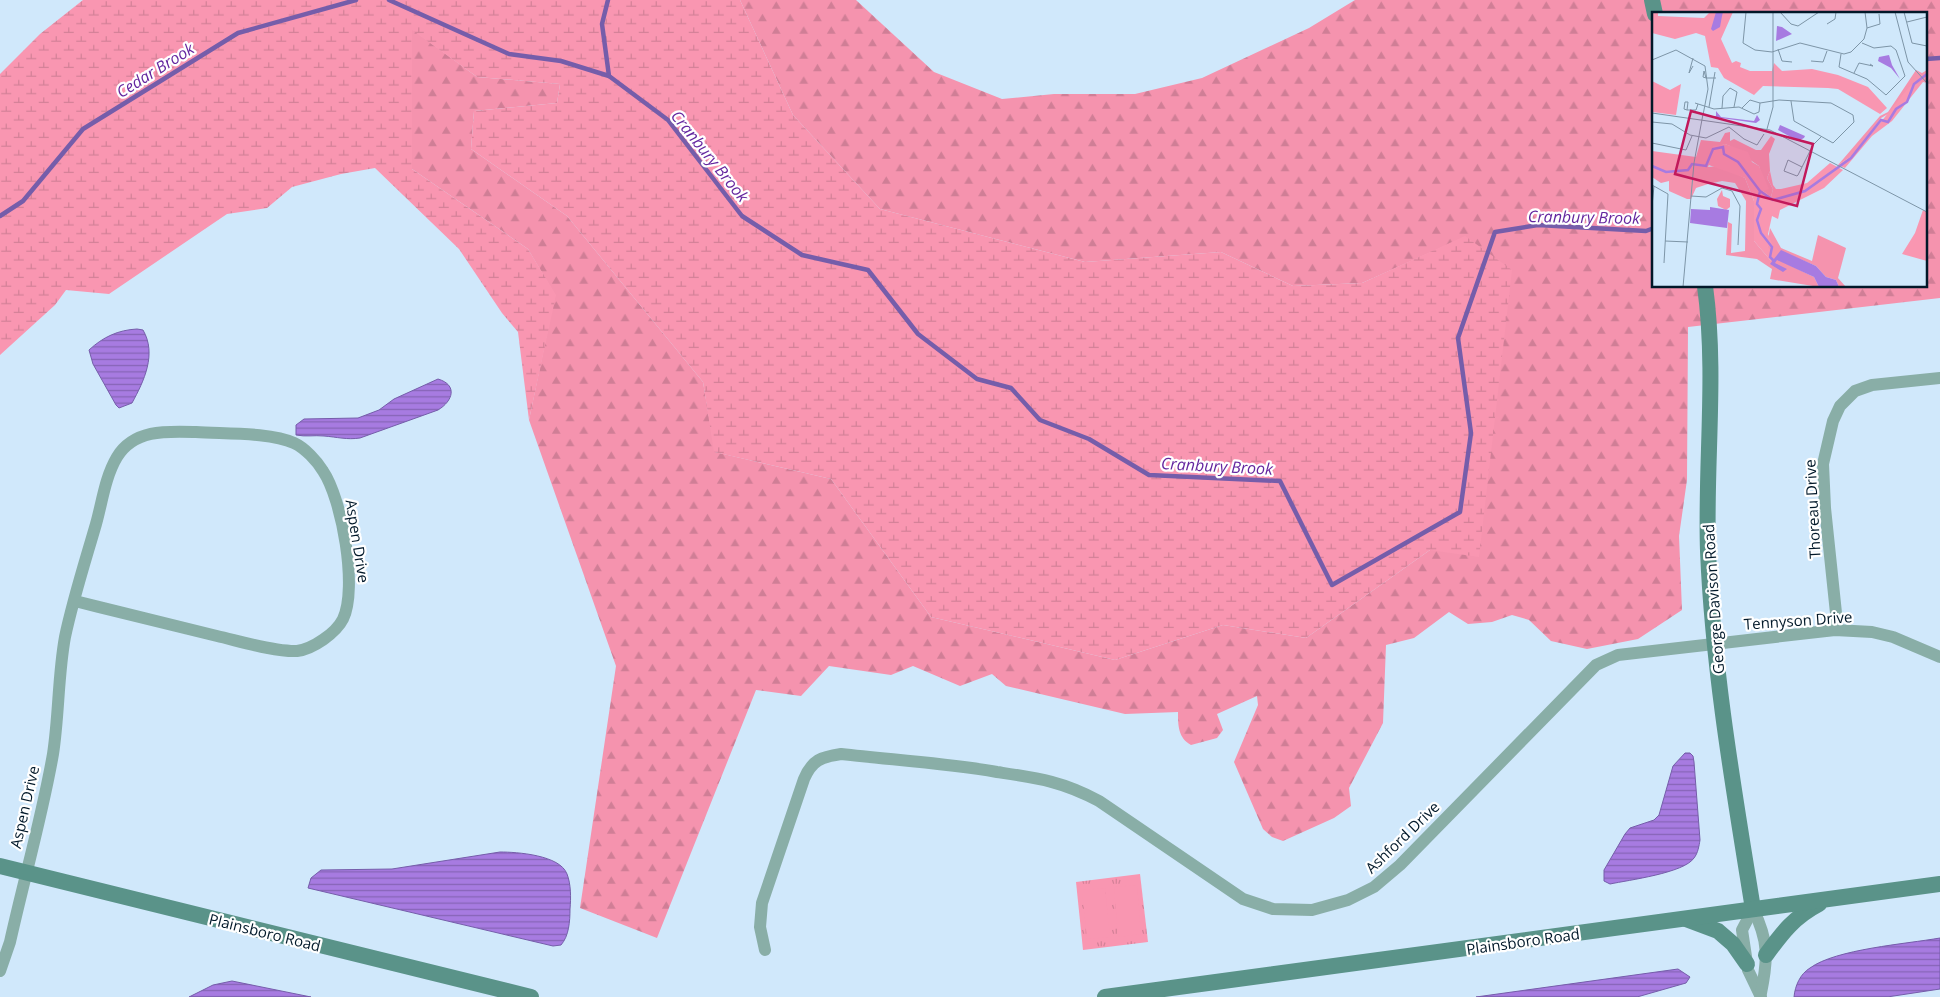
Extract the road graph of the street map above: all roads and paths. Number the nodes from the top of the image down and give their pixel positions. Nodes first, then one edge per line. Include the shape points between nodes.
1 (1705, 288) edge
2 (1940, 378) edge
3 (75, 601) junction
4 (1835, 630) junction
5 (1715, 643) junction
6 (1940, 657) edge
7 (0, 866) edge
8 (26, 872) junction
9 (1940, 884) edge
10 (1826, 900) junction
11 (1753, 909) junction
12 (1684, 918) junction
13 (765, 950) dead end
14 (1766, 955) junction
15 (1747, 964) junction
16 (0, 971) edge
17 (1761, 995) edge
18 (531, 997) edge
19 (1105, 997) edge

1 - 5 street, George Davison Road via 1712,377 1707,510
2 - 4 street, Thoreau Drive via 1872,385 1856,391 1840,406 1833,421 1823,464
3 - 3 street, Aspen Drive via 117,457 128,444 145,435 164,431 271,437 295,443 325,473 334,493 344,533 349,600 343,620 310,648 278,649
3 - 8 street, Aspen Drive via 65,638 52,756
4 - 5 street, Tennyson Drive
4 - 6 street, Tennyson Drive via 1879,634
5 - 11 street, George Davison Road
5 - 13 street, Ashford Drive via 1618,655 1596,665 1400,866 1357,896 1312,910 1273,909 1243,900 1099,801 1051,780 970,767 841,754 819,759 809,767 762,903 760,927
7 - 8 street, Plainsboro Road
8 - 16 street, Aspen Drive
8 - 18 street, Plainsboro Road
9 - 10 street, Plainsboro Road
10 - 11 street, Plainsboro Road
10 - 14 street via 1803,912 1783,930
11 - 12 street, Plainsboro Road
11 - 14 street via 1762,928
11 - 15 street via 1742,930
12 - 15 street via 1718,931 1733,944
12 - 19 street, Plainsboro Road
14 - 17 street
15 - 17 street

